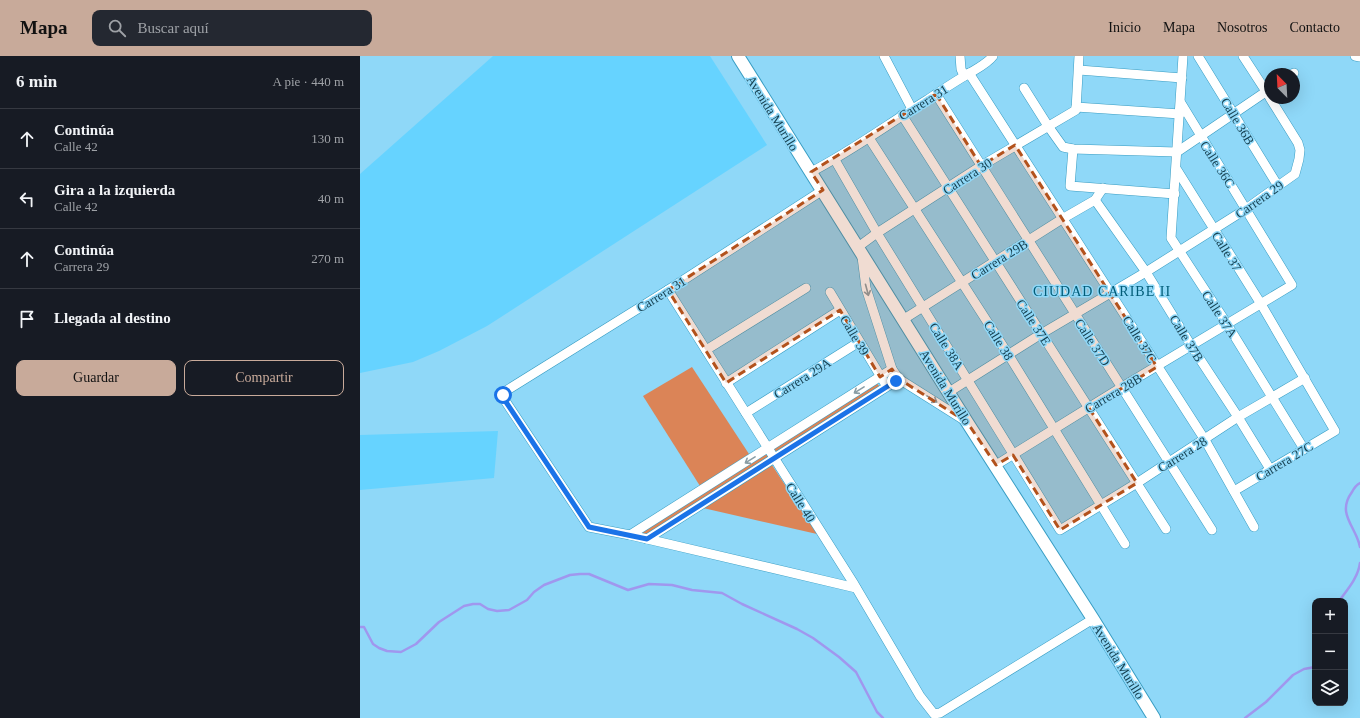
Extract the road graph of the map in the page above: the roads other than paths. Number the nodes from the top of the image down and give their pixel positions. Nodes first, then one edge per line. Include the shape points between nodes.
1 (738, 56) edge
2 (884, 56) edge
3 (960, 56) edge
4 (993, 56) edge
5 (1079, 56) edge
6 (1183, 56) edge
7 (1198, 56) edge
8 (1243, 56) edge
9 (1355, 56) edge
10 (1360, 57) edge
11 (1078, 70) junction
12 (966, 75) junction
13 (1182, 78) junction
14 (1264, 87) edge
15 (1024, 88) dead end
16 (936, 94) junction
17 (1264, 97) edge
18 (1181, 103) junction
19 (1275, 104) edge
20 (1076, 107) junction
21 (912, 109) junction
22 (1233, 113) junction
23 (1180, 114) junction
24 (902, 115) junction
25 (1048, 126) junction
26 (1200, 136) junction
27 (869, 138) junction
28 (1015, 145) junction
29 (1073, 149) junction
30 (1177, 152) junction
31 (835, 160) junction
32 (981, 166) junction
33 (1177, 170) junction
34 (811, 172) junction
35 (1278, 186) junction
36 (948, 188) junction
37 (1103, 188) junction
38 (822, 190) junction
39 (1175, 194) junction
40 (1095, 200) junction
41 (1246, 209) junction
42 (915, 210) junction
43 (1062, 219) junction
44 (1214, 230) junction
45 (877, 233) junction
46 (1028, 240) junction
47 (860, 249) junction
48 (1179, 252) junction
49 (995, 262) junction
50 (1146, 272) junction
51 (962, 281) junction
52 (1292, 285) joint
53 (806, 288) dead end
54 (668, 290) junction
55 (830, 292) dead end
56 (1111, 293) junction
57 (1261, 304) junction
58 (922, 307) junction
59 (840, 310) junction
60 (1075, 314) junction
61 (904, 319) junction
62 (1227, 324) junction
63 (1041, 334) junction
64 (859, 342) junction
65 (1192, 347) junction
66 (706, 350) junction
67 (1008, 354) junction
68 (1157, 367) junction
69 (892, 369) junction
70 (880, 377) junction
71 (1305, 378) junction
72 (899, 379) junction
73 (968, 379) junction
74 (726, 383) junction
75 (887, 386) junction
76 (1122, 387) junction
77 (949, 392) junction
78 (1273, 398) junction
79 (1088, 408) junction
80 (746, 414) junction
81 (1238, 417) junction
82 (967, 422) junction
83 (1054, 429) junction
84 (1334, 430) joint
85 (1204, 440) junction
86 (768, 448) junction
87 (1304, 449) junction
88 (1013, 455) junction
89 (774, 457) junction
90 (1169, 461) junction
91 (996, 465) junction
92 (1270, 469) junction
93 (1137, 483) junction
94 (1234, 491) junction
95 (1102, 505) junction
96 (1254, 528) dead end
97 (1166, 529) dead end
98 (1060, 530) joint
99 (1212, 530) dead end
100 (630, 535) junction
101 (647, 539) junction
102 (1125, 544) dead end
103 (856, 588) junction
104 (1093, 619) junction
105 (1154, 718) edge

1 - 34 main road, Avenida Murillo
2 - 21 street
3 - 12 street via 961,69
4 - 12 street, Carrera 31
5 - 11 street
6 - 13 street
7 - 22 street, Calle 36B
8 - 14 street
9 - 10 street
11 - 13 street
11 - 20 street
12 - 16 street, Carrera 31
12 - 28 street, Calle 37C
13 - 18 street
15 - 25 street
16 - 21 street, Carrera 31
16 - 32 street, Calle 37D
17 - 22 street
18 - 23 street
18 - 26 street, Calle 36C
19 - 35 street, Carrera 29 via 1300,150 1295,174
20 - 23 street
20 - 25 street, Carrera 30 via 1076,110
21 - 24 street, Carrera 31
22 - 26 street
22 - 35 street, Calle 36B
23 - 30 street
24 - 27 street, Carrera 31
24 - 36 street, Calle 37E
25 - 28 street, Carrera 30
25 - 29 street via 1063,147
26 - 30 street
26 - 41 street, Calle 36C
27 - 31 street, Carrera 31
27 - 42 street, Calle 38
28 - 32 street, Carrera 30
28 - 43 street, Calle 37C
29 - 30 street
29 - 37 street via 1070,186
30 - 33 street
31 - 34 street, Carrera 31
31 - 45 street, Calle 38A
32 - 36 street, Carrera 30
32 - 46 street, Calle 37D
33 - 39 street, Calle 37A
33 - 44 street, Calle 37
34 - 38 main road, Avenida Murillo
35 - 41 street, Carrera 29
36 - 42 street, Carrera 30
36 - 49 street, Calle 37E
37 - 39 street
37 - 40 street
38 - 47 main road, Avenida Murillo
38 - 54 street, Carrera 31
39 - 48 street, Calle 37A via 1171,238
40 - 43 street, Carrera 29B
40 - 50 street, Calle 37B
41 - 44 street, Carrera 29
41 - 52 street, Calle 36C
42 - 45 street, Carrera 30
42 - 51 street, Calle 38
43 - 46 street, Carrera 29B
43 - 56 street, Calle 37C
44 - 48 street, Carrera 29
44 - 57 street, Calle 37
45 - 47 street, Carrera 30
45 - 58 street, Calle 38A
46 - 49 street, Carrera 29B
46 - 60 street, Calle 37D
47 - 61 main road, Avenida Murillo
47 -> 69 street via 866,288
48 - 50 street, Carrera 29
48 - 62 street, Calle 37A
49 - 51 street, Carrera 29B
49 - 63 street, Calle 37E
50 - 56 street, Carrera 29
50 - 65 street, Calle 37B
51 - 58 street, Carrera 29B
51 - 67 street, Calle 38
52 - 57 street, Carrera 28B
53 - 66 street
54 - 66 street, Calle 40
54 - 100 street, Carrera 31 via 504,392 504,399 589,527
55 - 59 street, Calle 39
56 - 60 street, Carrera 29
56 - 68 street, Calle 37C
57 - 62 street, Carrera 28B
57 - 71 street, Calle 37
58 - 61 street, Carrera 29B
58 - 73 street, Calle 38A
59 - 64 street, Calle 39
59 - 74 street
60 - 63 street, Carrera 29
60 - 76 street, Calle 37D
61 - 77 main road, Avenida Murillo
62 - 65 street, Carrera 28B
62 - 78 street, Calle 37A
63 - 67 street, Carrera 29
63 - 79 street, Calle 37E
64 - 70 street, Calle 39
64 - 80 street, Carrera 29A
65 - 68 street, Carrera 28B
65 - 81 street, Calle 37B
66 - 74 street, Calle 40
67 - 73 street, Carrera 29
67 - 83 street, Calle 38
68 - 76 street, Carrera 28B
68 - 85 street, Calle 37C
69 - 70 street
69 - 72 street
70 - 75 street, Calle 39
70 -> 86 street
71 - 78 street, Carrera 28
71 - 84 street, Calle 37
72 - 75 street
72 -> 82 street
73 - 77 street, Carrera 29
73 - 88 street, Calle 38A
74 - 80 street, Calle 40
75 - 89 street
76 - 79 street, Carrera 28B
76 - 90 street, Calle 37D
77 - 82 main road, Avenida Murillo
78 - 81 street, Carrera 28
78 - 87 street, Calle 37A
79 - 83 street, Carrera 28B
79 - 93 street, Calle 37E
80 - 86 street, Calle 40
81 - 85 street, Carrera 28
81 - 92 street, Calle 37B
82 - 91 main road, Avenida Murillo
83 - 88 street, Carrera 28B
83 - 95 street, Calle 38
84 - 87 street, Carrera 27C
85 - 90 street, Carrera 28
85 - 94 street, Calle 37C
86 - 89 street, Calle 40
86 -> 100 street
87 - 92 street, Carrera 27C
88 - 91 street, Carrera 28B
88 - 98 street, Calle 38A
89 - 101 street
89 - 103 street, Calle 40
90 - 93 street, Carrera 28
90 - 99 street, Calle 37D
91 - 104 main road, Avenida Murillo
92 - 94 street, Carrera 27C
93 - 95 street, Carrera 28
93 - 97 street, Calle 37E
94 - 96 street, Calle 37C
95 - 98 street, Carrera 28
95 - 102 street, Calle 38
100 - 101 street
101 - 103 street
103 - 104 street, Calle 40 via 920,696 934,714 940,713
104 - 105 main road, Avenida Murillo

